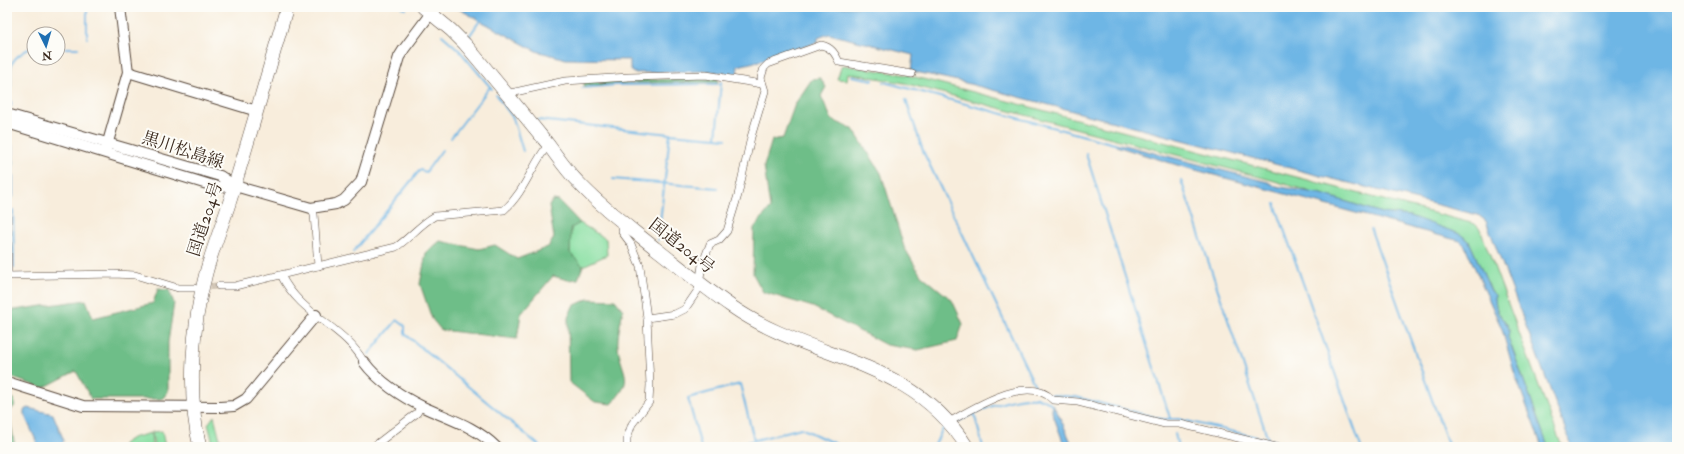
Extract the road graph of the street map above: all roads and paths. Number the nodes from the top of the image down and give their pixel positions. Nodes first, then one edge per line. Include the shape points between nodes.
1 (120, 7) edge
2 (287, 7) edge
3 (427, 10) edge
4 (128, 72) junction
5 (912, 74) dead end
6 (762, 84) junction
7 (506, 94) junction
8 (257, 111) junction
9 (7, 114) edge
10 (7, 123) edge
11 (548, 145) junction
12 (106, 148) junction
13 (235, 186) junction
14 (7, 208) edge
15 (311, 208) junction
16 (623, 223) junction
17 (318, 266) junction
18 (282, 275) junction
19 (7, 276) edge
20 (700, 282) junction
21 (219, 286) tunnel mouth
22 (194, 288) tunnel mouth
23 (316, 316) junction
24 (647, 318) junction
25 (364, 362) joint
26 (7, 382) edge
27 (193, 406) junction
28 (421, 406) junction
29 (949, 422) junction
30 (200, 447) edge
31 (373, 447) edge
32 (496, 447) edge
33 (626, 447) edge
34 (968, 447) edge
35 (1276, 447) edge

1 - 4 street
2 - 8 highway, 国道204号
3 - 7 highway, 国道204号 via 465,44
3 - 15 street via 400,57 361,182 344,200 336,204
4 - 8 street
4 - 12 street
5 - 6 street via 839,62 828,46 821,45 768,64 764,68
6 - 7 street via 706,75 629,76 565,81
6 - 20 street via 764,91 727,230 719,240 710,244 702,265
7 - 11 highway, 国道204号
8 - 13 highway, 国道204号
9 - 12 street, 黒川松島線
10 - 12 street, 黒川松島線
11 - 16 highway, 国道204号 via 578,183
11 - 17 street via 523,186 504,210 435,216 396,248
12 - 13 street, 黒川松島線 via 217,187
13 - 15 street, 黒川松島線
13 - 27 highway, 国道204号 via 201,294 195,342
14 - 19 street
15 - 17 street via 314,214
16 - 20 highway, 国道204号
16 - 24 street via 622,232 631,244 640,266
17 - 18 street
18 - 21 street via 235,286
18 - 23 street via 299,302
19 - 22 street via 134,275 178,288
20 - 24 street via 698,290 685,309 675,314
20 - 29 highway, 国道204号 via 732,307 769,328 904,384
23 - 25 street via 354,346
23 - 27 street via 240,404 220,407
24 - 33 street via 649,402 632,424
25 - 28 street via 373,373
26 - 27 street via 83,406
27 - 30 highway, 国道204号
28 - 31 street via 417,413
28 - 32 street via 474,429
29 - 34 highway, 国道204号
29 - 35 street via 990,398 1006,393 1030,391 1049,396 1053,400 1078,402 1165,424 1180,424

